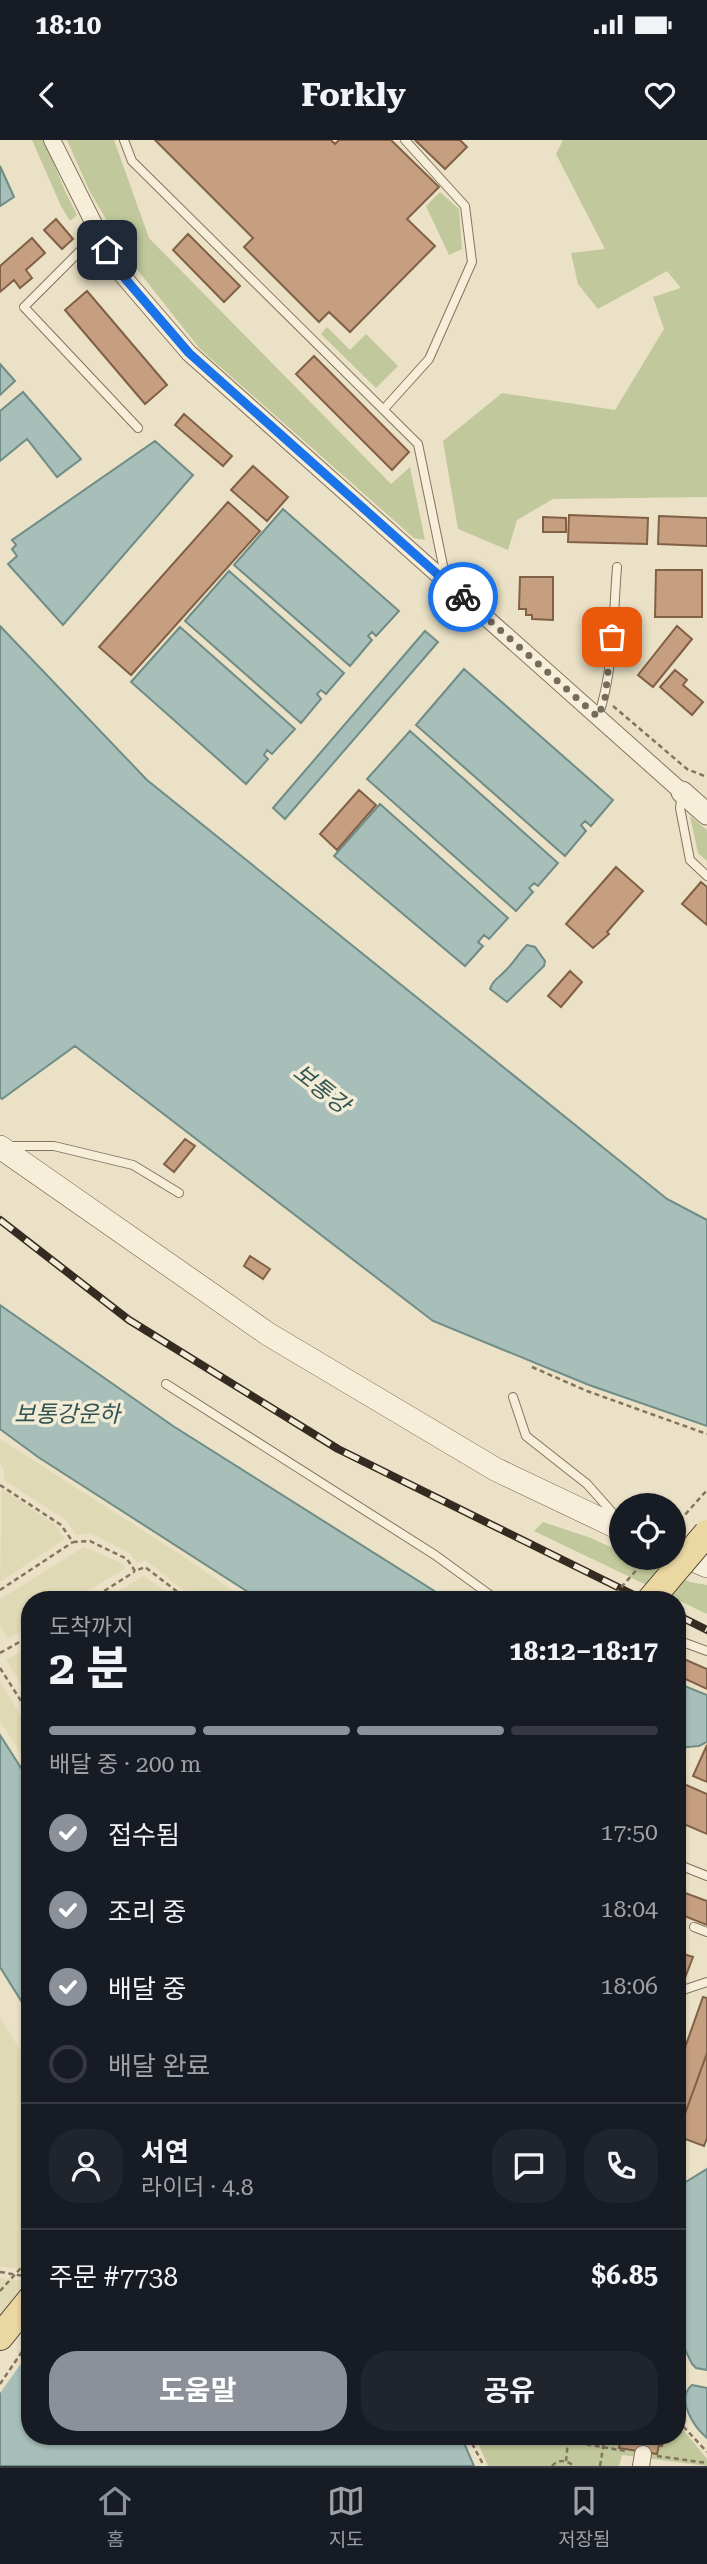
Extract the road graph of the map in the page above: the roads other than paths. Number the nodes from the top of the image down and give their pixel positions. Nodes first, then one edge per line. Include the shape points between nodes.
1 (52, 140) edge
2 (124, 140) edge
3 (405, 140) edge
4 (98, 233) junction
5 (384, 409) junction
6 (138, 428) dead end
7 (617, 567) dead end
8 (447, 582) junction
9 (598, 717) junction
10 (682, 792) junction
11 (707, 795) edge
12 (707, 814) edge
13 (707, 876) edge
14 (0, 1146) edge
15 (179, 1193) dead end
16 (166, 1384) dead end
17 (513, 1396) dead end
18 (609, 1509) edge
19 (609, 1522) edge
20 (707, 1533) edge
21 (686, 1557) edge
22 (707, 1566) edge
23 (485, 1591) edge
24 (658, 1591) edge
25 (686, 1643) edge
26 (707, 1651) edge
27 (686, 1868) edge
28 (707, 1876) edge
29 (694, 1927) dead end
30 (707, 1932) edge
31 (707, 1982) edge
32 (686, 1989) edge
33 (21, 2311) edge
34 (0, 2337) edge

1 - 4 street
2 - 5 lane via 132,161
3 - 5 lane via 465,206 472,262 429,359
4 - 6 lane via 24,307
4 - 8 street via 116,268 189,353
5 - 8 lane via 418,444
7 - 9 lane via 610,660
8 - 9 street
9 - 10 street
10 - 11 street
10 - 12 street
10 - 13 lane via 680,808 690,860
14 - 15 lane via 54,1146 133,1165
14 - 19 main road via 268,1334 495,1469
16 - 23 lane
17 - 18 lane via 526,1436 587,1484
20 - 24 main road, bridge
21 - 22 main road
25 - 26 lane
27 - 28 lane
29 - 30 lane
31 - 32 lane
33 - 34 main road

